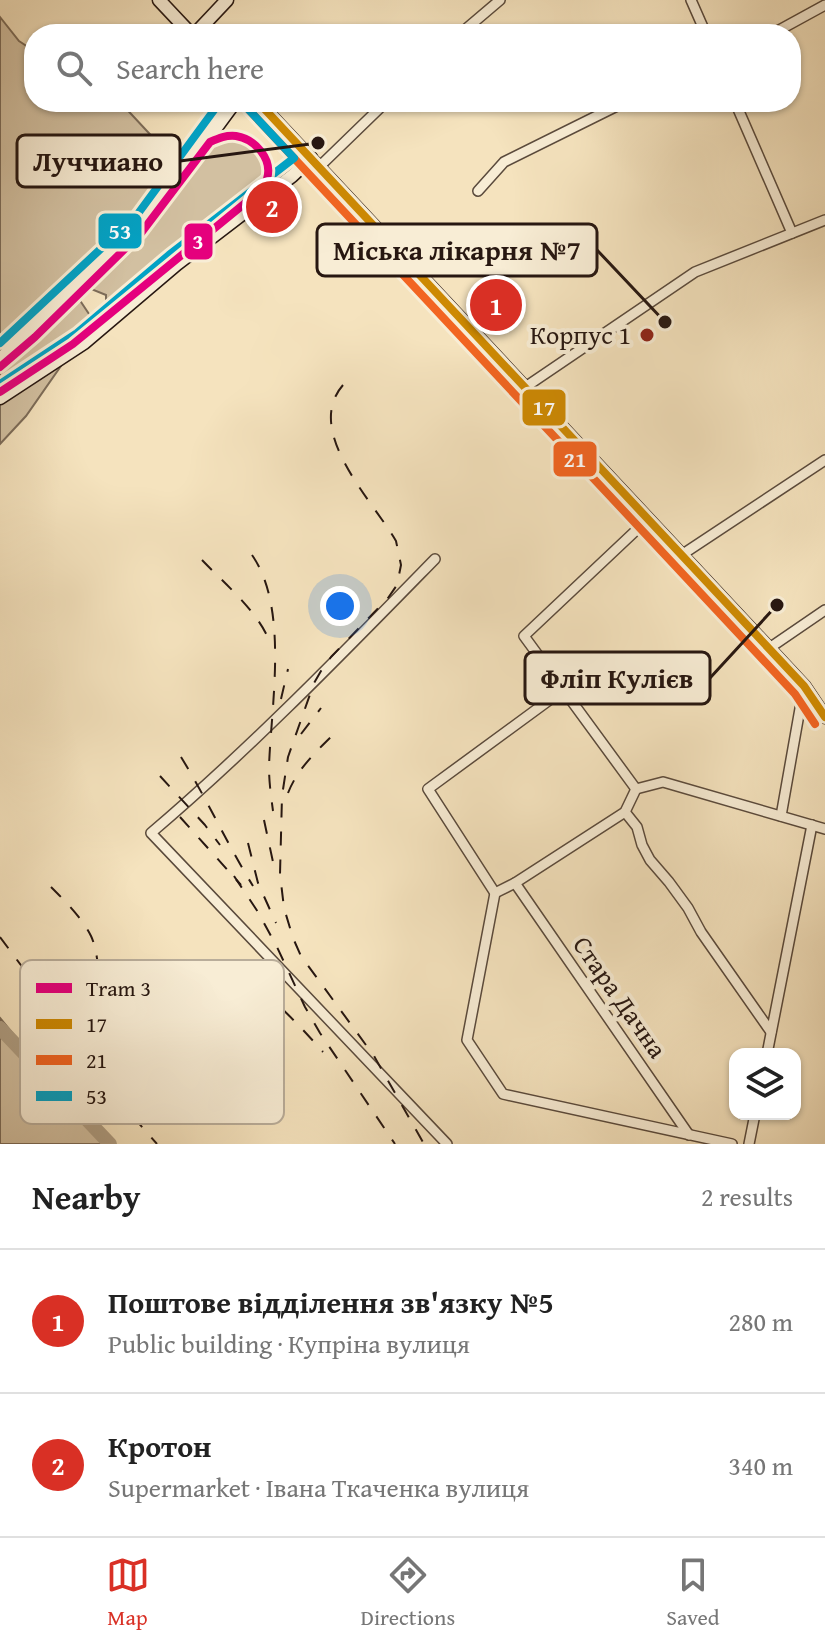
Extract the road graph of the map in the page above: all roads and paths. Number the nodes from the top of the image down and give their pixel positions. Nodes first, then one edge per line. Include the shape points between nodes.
1 (159, 0) edge
2 (227, 0) edge
3 (500, 0) edge
4 (691, 0) edge
5 (825, 5) edge
6 (183, 24) edge
7 (203, 24) edge
8 (472, 24) edge
9 (702, 24) edge
10 (790, 24) edge
11 (228, 112) edge
12 (267, 112) edge
13 (374, 112) edge
14 (605, 112) edge
15 (739, 112) edge
16 (315, 163) junction
17 (478, 191) dead end
18 (825, 220) edge
19 (792, 233) junction
20 (0, 359) edge
21 (524, 388) junction
22 (0, 398) edge
23 (825, 460) edge
24 (647, 520) junction
25 (680, 556) junction
26 (435, 559) dead end
27 (825, 610) edge
28 (768, 649) junction
29 (804, 686) junction
30 (563, 690) junction
31 (825, 717) edge
32 (636, 789) junction
33 (625, 812) junction
34 (781, 816) junction
35 (812, 825) junction
36 (825, 829) edge
37 (515, 883) junction
38 (495, 893) junction
39 (272, 960) edge
40 (284, 973) edge
41 (771, 1032) junction
42 (768, 1048) edge
43 (754, 1120) edge
44 (689, 1135) junction
45 (447, 1144) edge
46 (732, 1144) edge
47 (749, 1144) edge

1 - 6 main road
2 - 7 main road
3 - 8 street
4 - 9 street
5 - 10 street
11 - 20 main road via 146,223
12 - 16 main road
13 - 16 street
14 - 17 street via 504,162
15 - 19 street
16 - 21 main road
16 - 22 main road via 168,272 84,343
18 - 19 street
19 - 21 street via 695,272
21 - 24 main road
23 - 25 street
24 - 25 main road
24 - 30 street via 524,636
25 - 28 main road
26 - 39 street via 314,683 151,833
27 - 28 street
28 - 29 main road
29 - 31 main road
29 - 34 street
30 - 32 street
30 - 38 street via 428,789
32 - 33 street
32 - 34 street via 663,782
33 - 37 street
33 - 41 street via 650,860
34 - 35 street
35 - 36 street
35 - 41 street
37 - 38 street
37 - 44 street, Стара Дачна
38 - 44 street via 467,1040 503,1094
40 - 45 street
41 - 42 street
43 - 47 street
44 - 46 street

